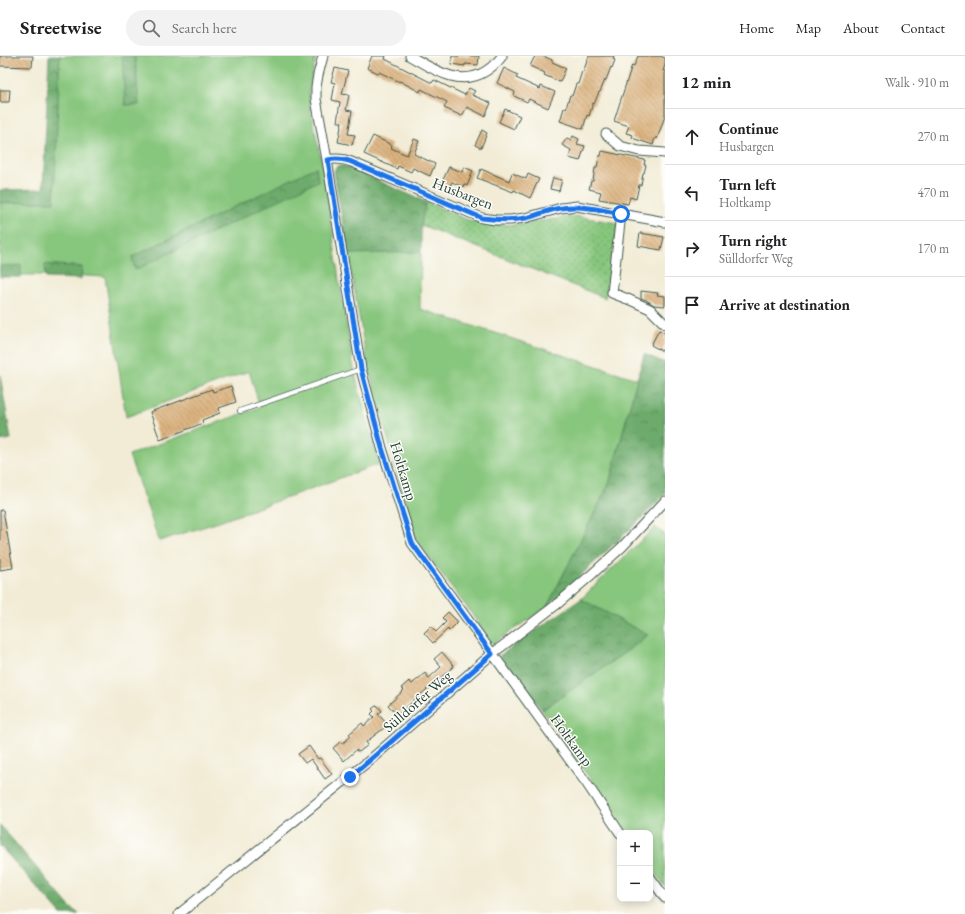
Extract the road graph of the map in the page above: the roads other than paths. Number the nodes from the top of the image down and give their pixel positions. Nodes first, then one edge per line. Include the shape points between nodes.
1 (323, 56) edge
2 (410, 56) edge
3 (502, 56) edge
4 (606, 134) dead end
5 (665, 153) edge
6 (328, 160) junction
7 (621, 214) junction
8 (665, 222) edge
9 (665, 324) edge
10 (361, 369) junction
11 (240, 411) dead end
12 (665, 501) edge
13 (492, 654) junction
14 (618, 830) edge
15 (653, 880) edge
16 (665, 898) edge
17 (179, 914) edge

1 - 6 street, Holtkamp via 316,99
2 - 3 street via 436,71 451,77 464,78 471,78 492,68
4 - 5 street via 620,146 639,151
6 - 7 street, Husbargen via 345,159 482,218 510,220 577,206
6 - 10 street, Holtkamp
7 - 8 street, Husbargen
7 - 9 street via 612,293 650,309
10 - 11 lane
10 - 13 street, Holtkamp via 382,448 412,543
12 - 13 street, Sülldorfer Weg via 622,547 591,575
13 - 14 street, Holtkamp
13 - 17 street, Sülldorfer Weg via 370,760
15 - 16 street

